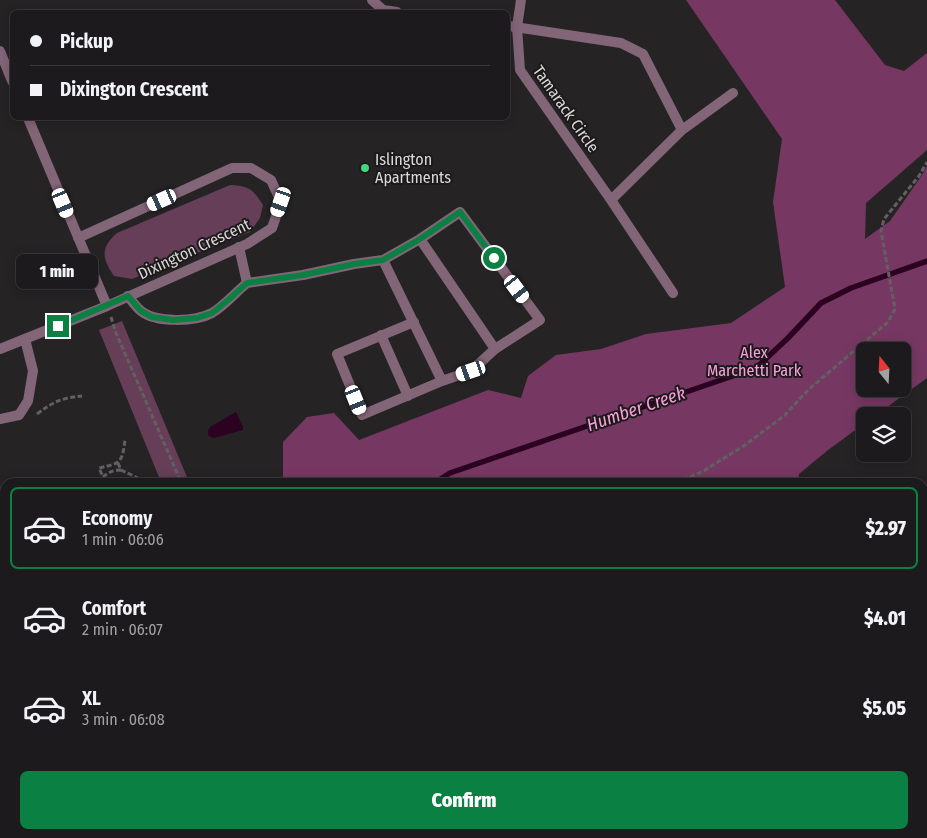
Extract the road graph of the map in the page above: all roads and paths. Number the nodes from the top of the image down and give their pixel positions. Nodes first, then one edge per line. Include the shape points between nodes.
1 (372, 0) edge
2 (521, 0) edge
3 (383, 10) edge
4 (512, 27) edge
5 (0, 50) edge
6 (10, 76) edge
7 (733, 93) dead end
8 (29, 120) edge
9 (682, 130) junction
10 (927, 162) edge
11 (611, 200) junction
12 (78, 238) junction
13 (420, 239) junction
14 (239, 247) junction
15 (383, 260) junction
16 (247, 283) junction
17 (673, 293) dead end
18 (128, 296) junction
19 (107, 306) junction
20 (414, 322) junction
21 (381, 335) junction
22 (25, 339) junction
23 (496, 349) junction
24 (0, 350) edge
25 (442, 381) junction
26 (82, 396) dead end
27 (408, 396) junction
28 (19, 415) junction
29 (0, 419) edge
30 (125, 440) dead end
31 (118, 462) junction
32 (121, 470) junction
33 (137, 478) edge
34 (178, 478) edge
35 (686, 478) edge

1 - 3 street
2 - 4 street, Tamarack Circle
4 - 9 street via 621,43 643,54
4 - 11 street, Tamarack Circle via 520,70
5 - 6 street
7 - 9 street
8 - 12 street
9 - 11 street
10 - 35 path via 884,219 881,231 895,308 888,322 808,390 785,415 745,445
11 - 17 street, Tamarack Circle
12 - 14 street, Dixington Crescent via 232,168 252,168 271,180 281,202 272,228
12 - 19 street
13 - 15 street
13 - 23 street
13 - 23 street via 460,212 540,320
14 - 16 street
14 - 18 street, Dixington Crescent
15 - 16 street
15 - 20 street
16 - 18 street via 212,313 197,318 173,320 152,317 141,311
18 - 19 street, Dixington Crescent
19 - 22 street, Dixington Crescent
19 - 34 path
20 - 21 street
20 - 25 street
21 - 27 street
21 - 27 street via 337,354 362,415
22 - 24 street, Dixington Crescent
22 - 28 street via 33,371 28,401
23 - 25 street via 471,371
25 - 27 street
26 - 28 path via 66,397 50,404 29,421
28 - 29 street
30 - 31 path via 123,456
31 - 32 path
31 - 32 path via 99,468 103,477 114,470
32 - 33 path

